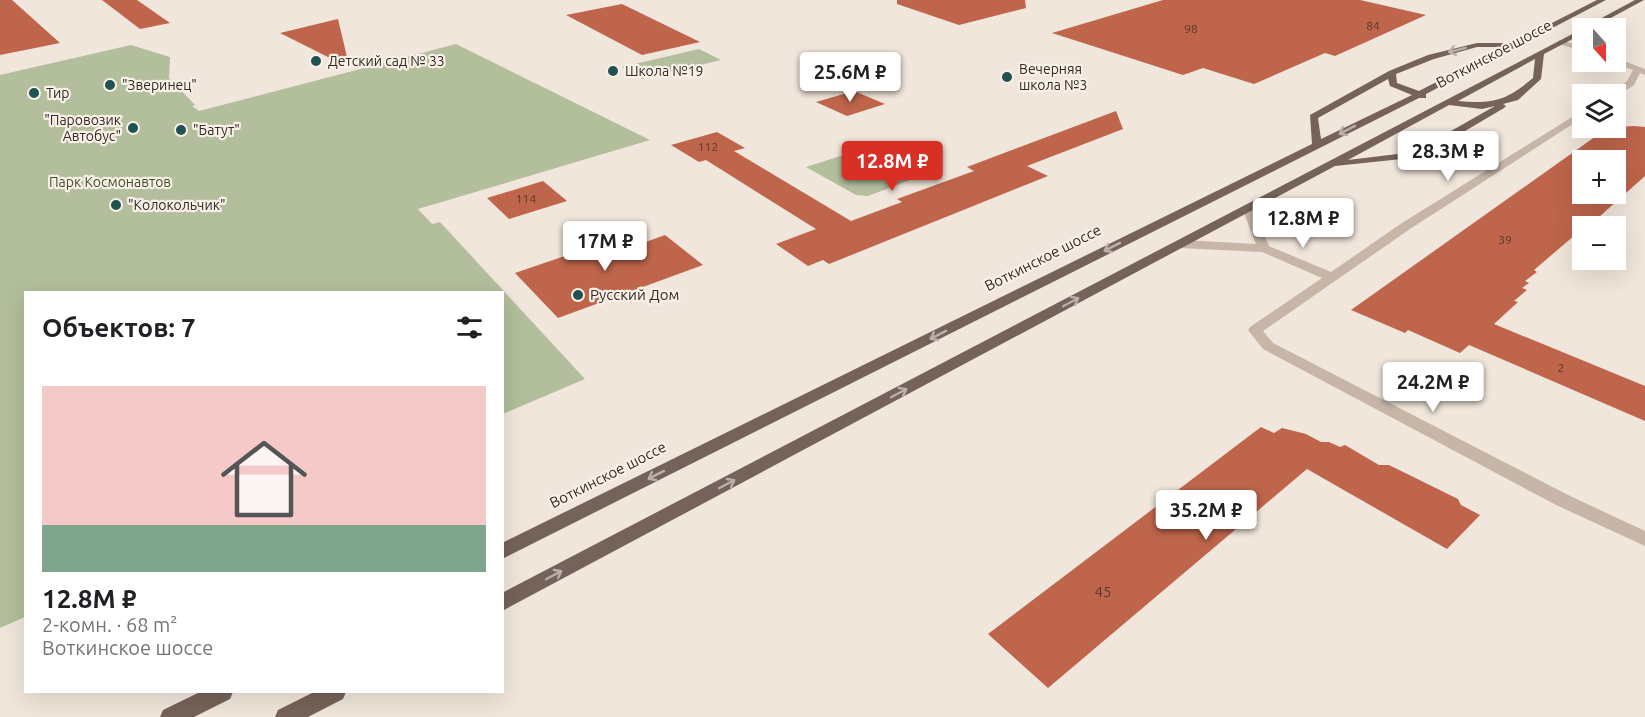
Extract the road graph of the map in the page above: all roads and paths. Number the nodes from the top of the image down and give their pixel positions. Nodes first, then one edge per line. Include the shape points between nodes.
1 (1602, 0) edge
2 (1638, 0) edge
3 (1605, 18) edge
4 (1572, 37) edge
5 (1563, 42) junction
6 (1515, 45) junction
7 (1572, 45) edge
8 (1540, 53) junction
9 (1626, 65) edge
10 (1641, 70) edge
11 (1392, 73) junction
12 (1626, 86) edge
13 (1418, 95) junction
14 (1515, 98) junction
15 (1448, 102) junction
16 (1572, 120) edge
17 (1317, 145) junction
18 (1329, 165) junction
19 (1248, 208) junction
20 (1180, 244) junction
21 (1264, 248) junction
22 (1330, 276) junction
23 (1645, 539) edge
24 (504, 551) edge
25 (504, 602) edge
26 (220, 693) edge
27 (333, 693) edge
28 (171, 717) edge
29 (286, 717) edge

1 - 6 main road, Воткинское шоссе
2 - 3 main road
4 - 5 main road, Воткинское шоссе
5 - 7 street
5 - 8 main road, Воткинское шоссе
6 -> 11 main road via 1477,45
6 - 13 main road, Воткинское шоссе
8 - 14 main road via 1537,79
8 - 15 main road, Воткинское шоссе
9 - 10 street
10 - 12 street
11 - 13 main road via 1393,84
11 - 17 main road via 1312,117
13 - 15 main road
13 -> 17 main road, Воткинское шоссе
14 - 15 main road via 1482,106
14 - 18 main road via 1417,155
15 - 18 main road, Воткинское шоссе
16 - 22 street
17 -> 24 main road, Воткинское шоссе
18 - 19 main road, Воткинское шоссе
19 - 20 main road, Воткинское шоссе
19 - 21 street
20 - 21 street
25 -> 20 main road, Воткинское шоссе
21 - 22 street
22 - 23 street via 1255,330 1268,346 1562,500
26 - 28 main road
27 - 29 main road

